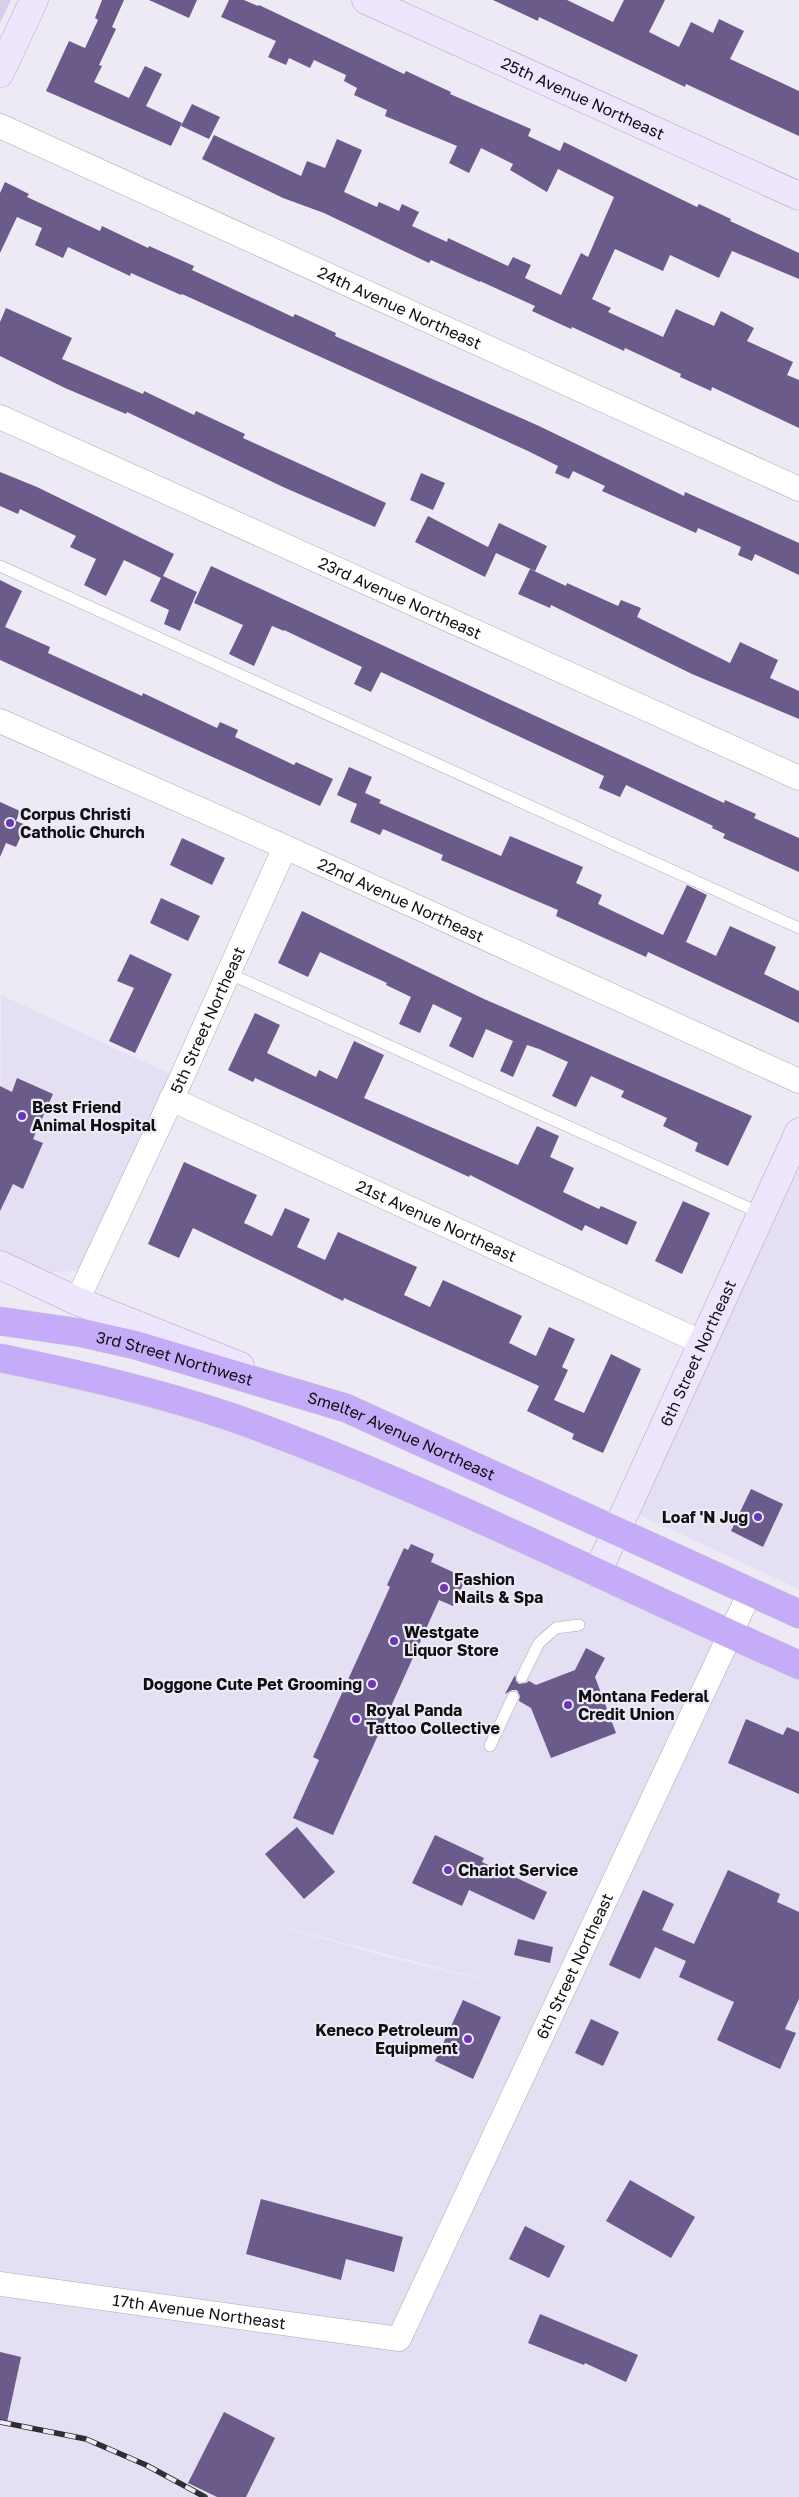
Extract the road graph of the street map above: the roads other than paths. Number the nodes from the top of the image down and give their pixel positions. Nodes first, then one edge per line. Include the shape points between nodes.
1 (34, 0) edge
2 (366, 0) edge
3 (0, 73) edge
4 (0, 126) edge
5 (799, 196) edge
6 (0, 417) edge
7 (799, 489) edge
8 (0, 566) edge
9 (0, 721) edge
10 (799, 778) edge
11 (285, 847) junction
12 (799, 928) edge
13 (228, 973) junction
14 (799, 1081) edge
15 (171, 1100) junction
16 (799, 1132) edge
17 (762, 1214) junction
18 (0, 1265) edge
19 (77, 1301) junction
20 (0, 1321) edge
21 (702, 1343) junction
22 (0, 1358) edge
23 (346, 1408) junction
24 (617, 1530) junction
25 (597, 1573) junction
26 (750, 1592) junction
27 (799, 1614) edge
28 (579, 1625) dead end
29 (730, 1634) junction
30 (799, 1664) edge
31 (522, 1677) dead end
32 (513, 1698) dead end
33 (490, 1746) dead end
34 (0, 2284) edge
35 (399, 2339) joint

1 - 3 street
2 - 5 street, 25th Avenue Northeast
4 - 7 street, 24th Avenue Northeast
6 - 10 street, 23rd Avenue Northeast
8 - 12 lane
9 - 11 street, 22nd Avenue Northeast
11 - 13 street, 5th Street Northeast
11 - 14 street, 22nd Avenue Northeast
13 - 15 street, 5th Street Northeast
13 - 17 lane
15 - 19 street, 5th Street Northeast
15 - 21 street, 21st Avenue Northeast
16 - 17 street, 6th Street Northeast
17 - 21 street, 6th Street Northeast
18 - 19 street, Smelter Avenue Northeast
19 - 23 street, Smelter Avenue Northeast
20 - 23 highway, 3rd Street Northwest via 82,1333 136,1346
21 - 24 street, 6th Street Northeast
22 - 25 highway via 153,1393 232,1418 392,1480
23 - 24 highway, Smelter Avenue Northeast
24 - 25 street, 6th Street Northeast
24 - 26 highway, Smelter Avenue Northeast
25 - 29 highway
26 - 27 highway, Smelter Avenue Northeast
26 - 29 street, 6th Street Northeast
28 - 31 lane via 556,1628 539,1643
29 - 30 highway
29 - 35 street, 6th Street Northeast
32 - 33 lane
34 - 35 street, 17th Avenue Northeast

